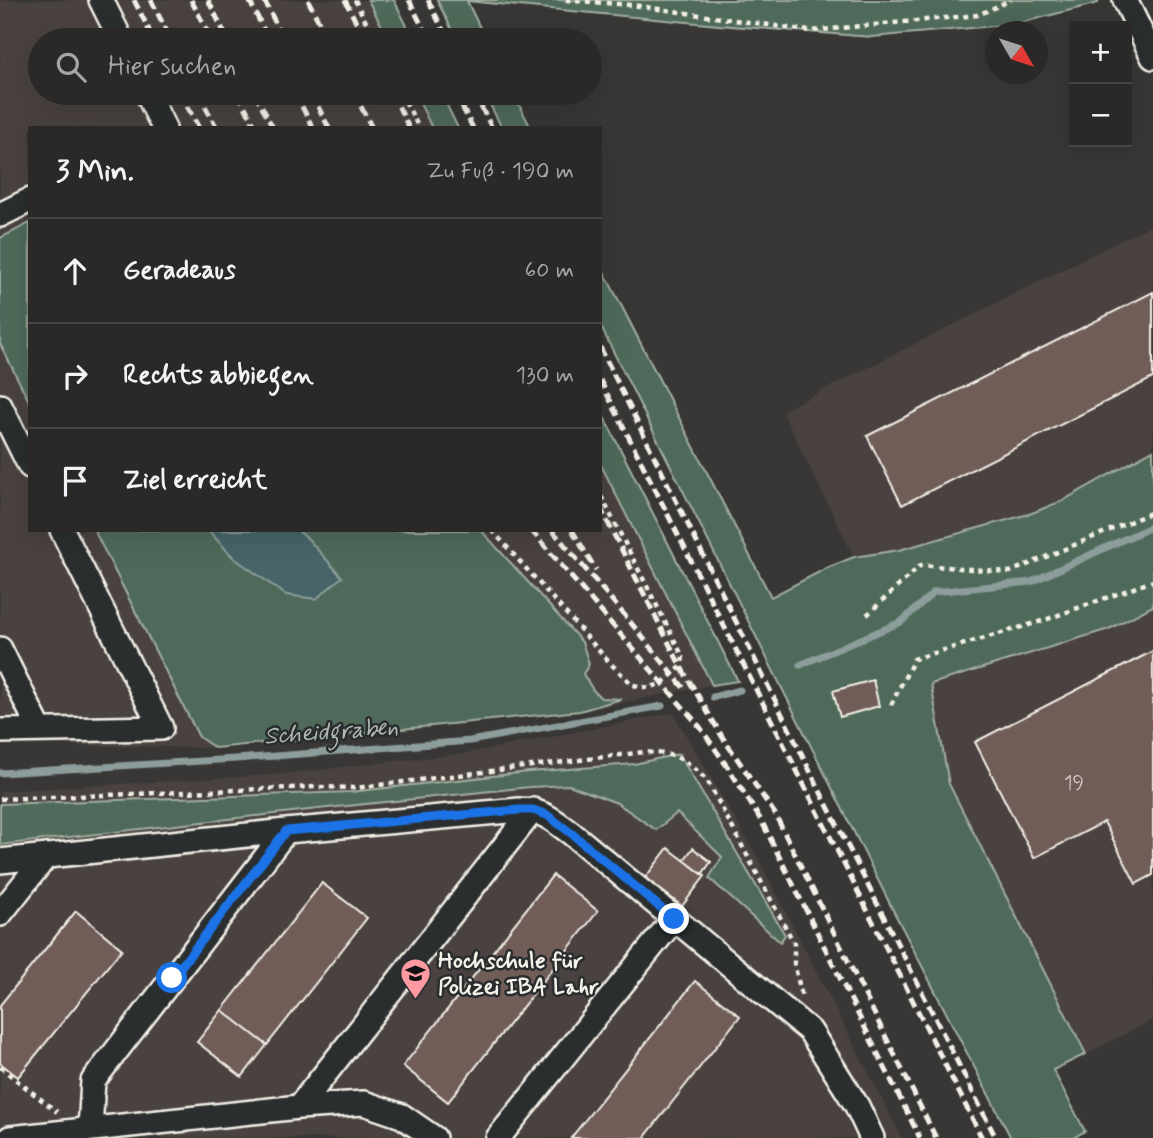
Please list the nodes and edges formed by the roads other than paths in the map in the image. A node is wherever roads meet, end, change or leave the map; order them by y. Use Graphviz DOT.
graph roads {
  1 [pos="101,0"];
  2 [pos="1125,0"];
  3 [pos="115,28"];
  4 [pos="1153,57"];
  5 [pos="153,105"];
  6 [pos="163,126"];
  7 [pos="28,201"];
  8 [pos="0,215"];
  9 [pos="0,407"];
  10 [pos="28,462"];
  11 [pos="63,532"];
  12 [pos="0,649"];
  13 [pos="40,730"];
  14 [pos="0,731"];
  15 [pos="533,810"];
  16 [pos="286,831"];
  17 [pos="46,856"];
  18 [pos="0,861"];
  19 [pos="0,914"];
  20 [pos="674,919"];
  21 [pos="299,1107"];
  22 [pos="90,1129"];
  23 [pos="10,1138"];
  24 [pos="434,1138"];
  25 [pos="498,1138"];
  26 [pos="872,1138"];
  1 -- 3 [label="street"];
  2 -- 4 [label="street"];
  5 -- 6 [label="street"];
  7 -- 8 [label="street"];
  9 -- 10 [label="street"];
  11 -- 13 [label="street"];
  12 -- 13 [label="street"];
  13 -- 14 [label="street"];
  15 -- 16 [label="street"];
  15 -- 20 [label="street"];
  15 -- 21 [label="street"];
  16 -- 17 [label="street"];
  16 -- 22 [label="street"];
  17 -- 18 [label="street"];
  17 -- 19 [label="street"];
  20 -- 25 [label="street"];
  20 -- 26 [label="street"];
  21 -- 22 [label="street"];
  21 -- 24 [label="street"];
  22 -- 23 [label="street"];
}
